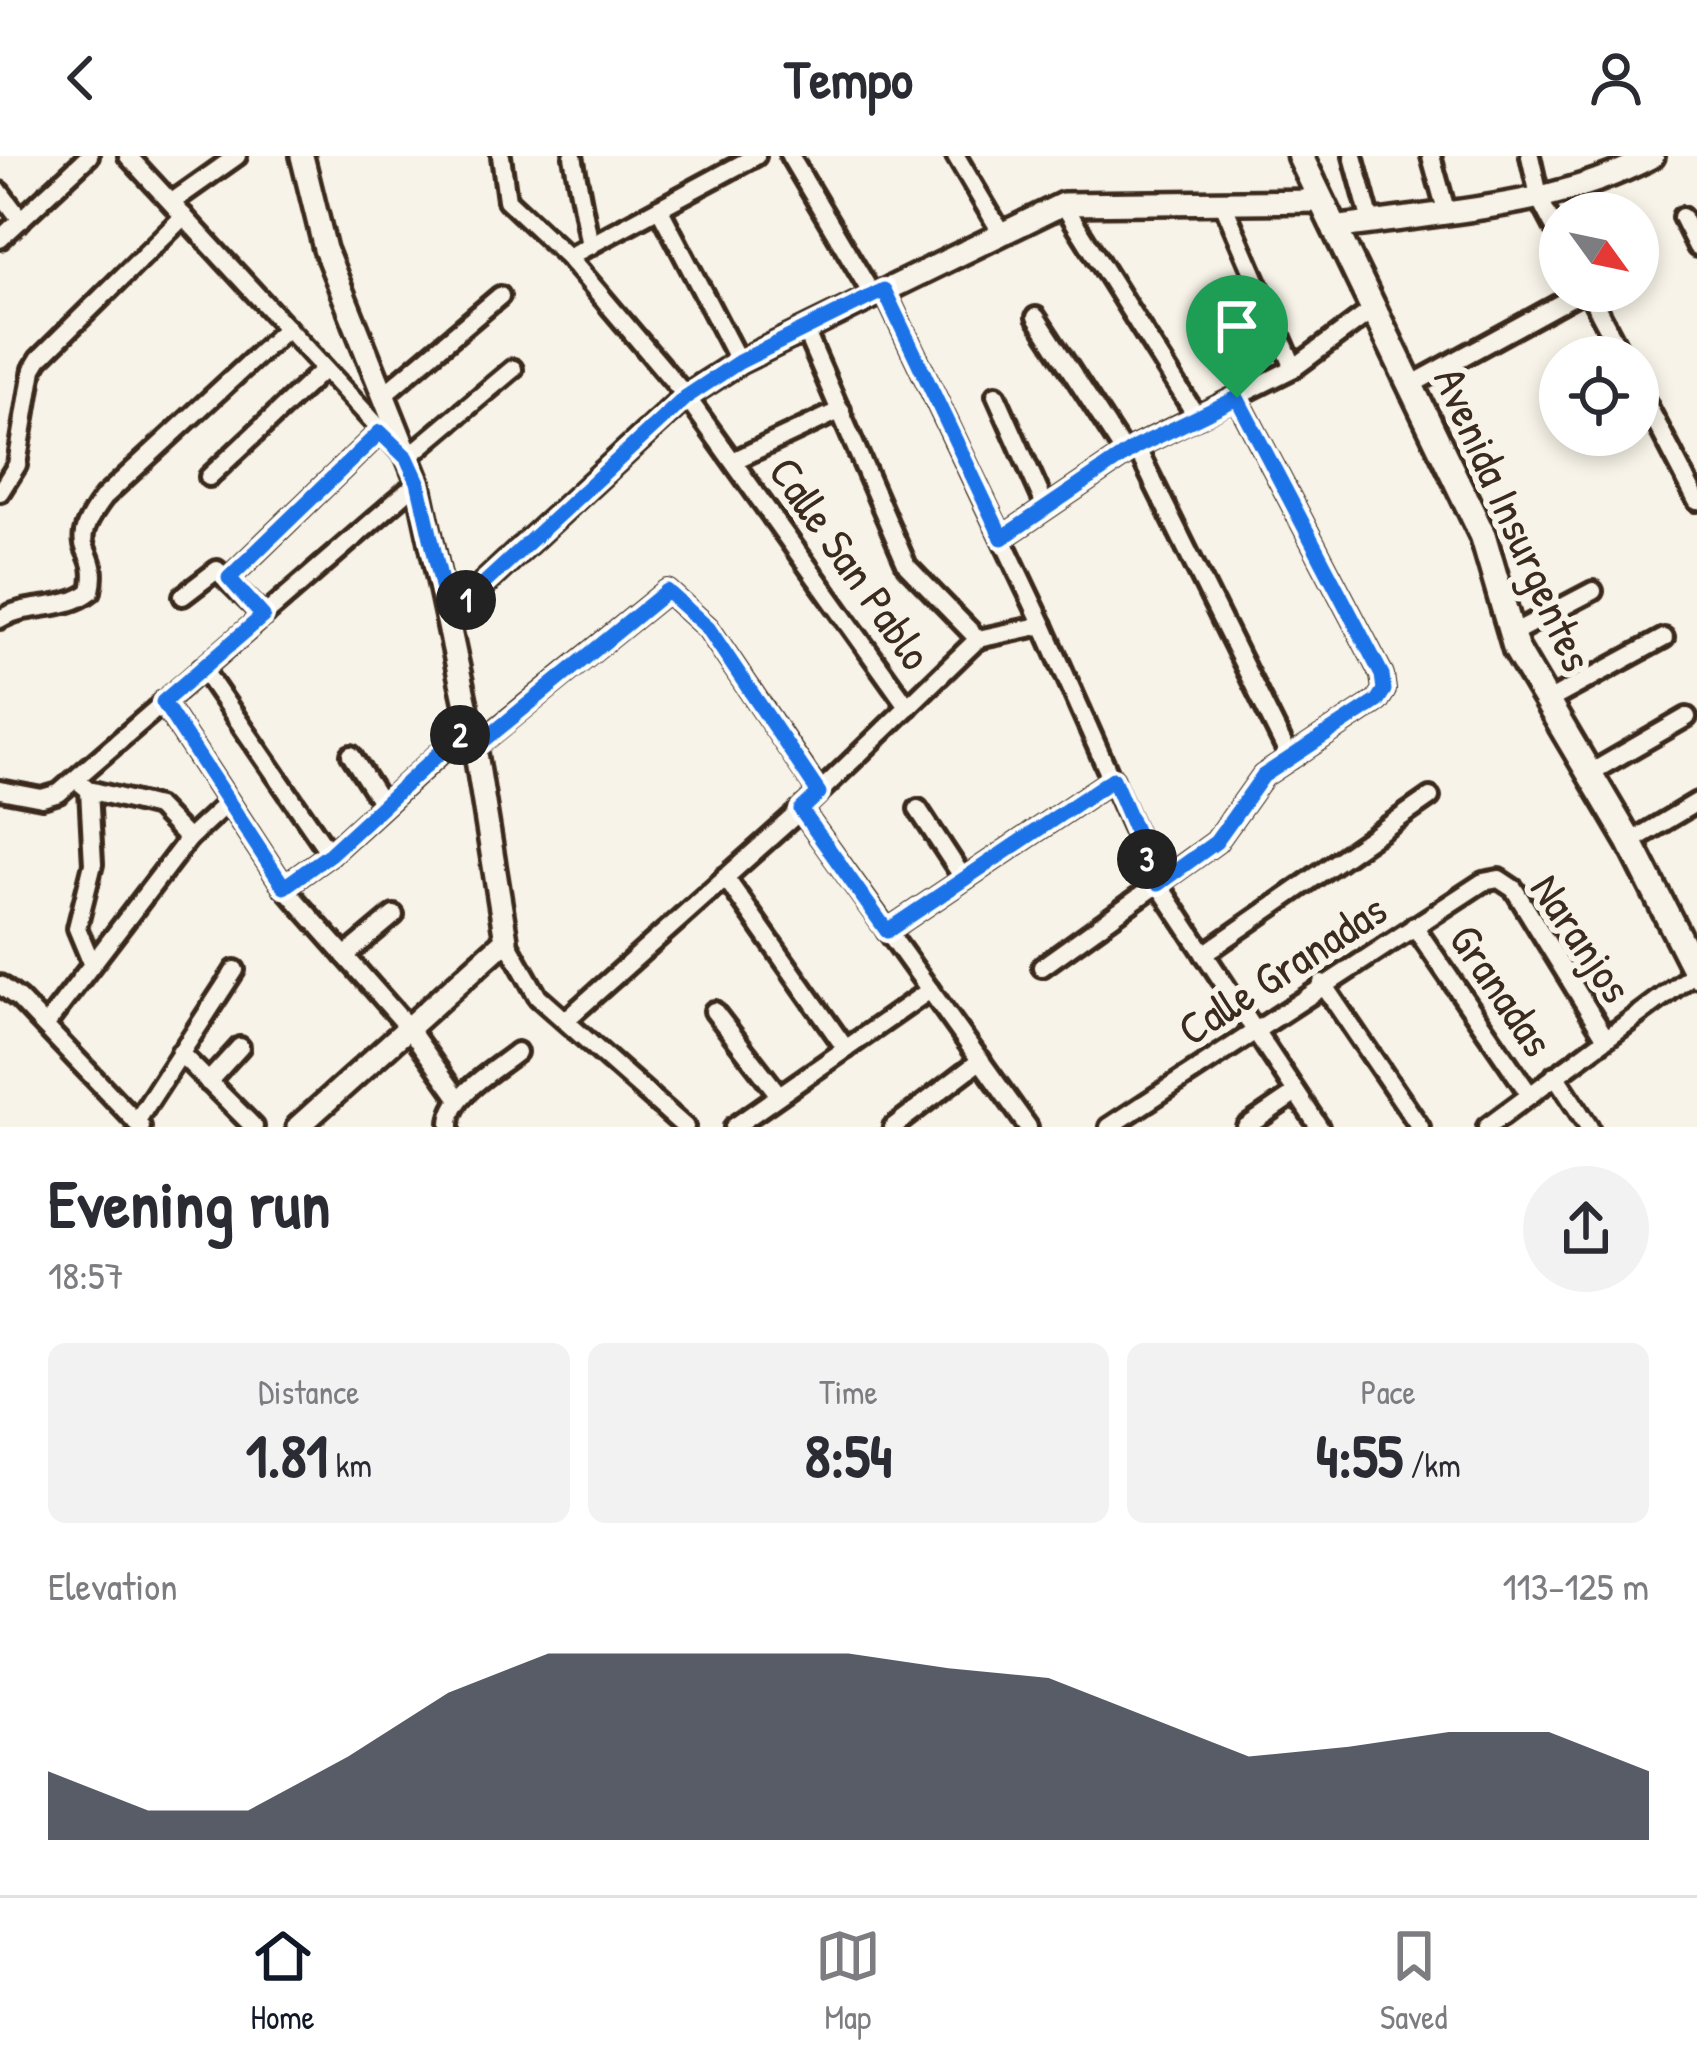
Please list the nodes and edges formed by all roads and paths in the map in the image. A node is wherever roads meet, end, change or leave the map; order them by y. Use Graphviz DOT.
graph roads {
  1 [pos="89,156"];
  2 [pos="237,156"];
  3 [pos="302,156"];
  4 [pos="501,156"];
  5 [pos="572,156"];
  6 [pos="756,156"];
  7 [pos="790,156"];
  8 [pos="956,156"];
  9 [pos="1300,156"];
  10 [pos="1353,156"];
  11 [pos="1431,156"];
  12 [pos="1530,156"];
  13 [pos="1653,156"];
  14 [pos="130,157"];
  15 [pos="0,191"];
  16 [pos="1568,192"];
  17 [pos="1539,196"];
  18 [pos="1539,200"];
  19 [pos="1222,201"];
  20 [pos="1322,201"];
  21 [pos="1064,204"];
  22 [pos="659,208"];
  23 [pos="178,209"];
  24 [pos="1447,214"];
  25 [pos="1682,217"];
  26 [pos="21,220"];
  27 [pos="1371,222"];
  28 [pos="1335,228"];
  29 [pos="1002,234"];
  30 [pos="0,239"];
  31 [pos="590,246"];
  32 [pos="1697,247"];
  33 [pos="568,256"];
  34 [pos="878,293"];
  35 [pos="500,296"];
  36 [pos="1372,310"];
  37 [pos="1547,312"];
  38 [pos="1036,316"];
  39 [pos="287,328"];
  40 [pos="805,330"];
  41 [pos="739,362"];
  42 [pos="1294,368"];
  43 [pos="324,369"];
  44 [pos="513,369"];
  45 [pos="1409,386"];
  46 [pos="996,395"];
  47 [pos="382,396"];
  48 [pos="686,397"];
  49 [pos="1237,398"];
  50 [pos="841,410"];
  51 [pos="1197,417"];
  52 [pos="1659,428"];
  53 [pos="380,432"];
  54 [pos="1131,450"];
  55 [pos="407,458"];
  56 [pos="735,460"];
  57 [pos="208,477"];
  58 [pos="418,482"];
  59 [pos="0,492"];
  60 [pos="1697,501"];
  61 [pos="1046,507"];
  62 [pos="1002,538"];
  63 [pos="229,578"];
  64 [pos="1594,591"];
  65 [pos="183,596"];
  66 [pos="263,616"];
  67 [pos="449,616"];
  68 [pos="0,619"];
  69 [pos="1043,625"];
  70 [pos="1511,634"];
  71 [pos="1664,638"];
  72 [pos="978,639"];
  73 [pos="202,668"];
  74 [pos="1548,701"];
  75 [pos="163,702"];
  76 [pos="908,707"];
  77 [pos="1687,717"];
  78 [pos="473,736"];
  79 [pos="350,755"];
  80 [pos="1290,758"];
  81 [pos="1590,773"];
  82 [pos="1113,779"];
  83 [pos="83,785"];
  84 [pos="0,790"];
  85 [pos="819,793"];
  86 [pos="1430,797"];
  87 [pos="228,802"];
  88 [pos="1697,802"];
  89 [pos="383,805"];
  90 [pos="918,809"];
  91 [pos="801,810"];
  92 [pos="188,839"];
  93 [pos="1630,842"];
  94 [pos="330,854"];
  95 [pos="725,877"];
  96 [pos="964,879"];
  97 [pos="1499,879"];
  98 [pos="1158,884"];
  99 [pos="284,887"];
  100 [pos="394,915"];
  101 [pos="1414,926"];
  102 [pos="887,931"];
  103 [pos="506,940"];
  104 [pos="1204,954"];
  105 [pos="345,956"];
  106 [pos="92,964"];
  107 [pos="1042,967"];
  108 [pos="235,970"];
  109 [pos="1696,973"];
  110 [pos="1322,983"];
  111 [pos="0,986"];
  112 [pos="930,990"];
  113 [pos="714,1011"];
  114 [pos="567,1019"];
  115 [pos="45,1026"];
  116 [pos="408,1028"];
  117 [pos="1254,1029"];
  118 [pos="1605,1037"];
  119 [pos="240,1047"];
  120 [pos="846,1049"];
  121 [pos="517,1052"];
  122 [pos="180,1054"];
  123 [pos="982,1060"];
  124 [pos="1555,1076"];
  125 [pos="208,1082"];
  126 [pos="1296,1093"];
  127 [pos="779,1095"];
  128 [pos="1530,1095"];
  129 [pos="459,1100"];
  130 [pos="138,1125"];
  131 [pos="254,1127"];
  132 [pos="298,1127"];
  133 [pos="450,1127"];
  134 [pos="685,1127"];
  135 [pos="734,1127"];
  136 [pos="893,1127"];
  137 [pos="1028,1127"];
  138 [pos="1108,1127"];
  139 [pos="1246,1127"];
  140 [pos="1318,1127"];
  141 [pos="1420,1127"];
  142 [pos="1487,1127"];
  143 [pos="1589,1127"];
  1 -- 26 [label="street"];
  2 -- 23 [label="street"];
  3 -- 47 [label="street"];
  4 -- 33 [label="street, Calle San Pablo"];
  5 -- 31 [label="street"];
  6 -- 22 [label="street"];
  7 -- 34 [label="street"];
  8 -- 29 [label="street"];
  9 -- 20 [label="main road, Avenida Insurgentes"];
  10 -- 27 [label="street"];
  11 -- 24 [label="street"];
  12 -- 17 [label="street"];
  13 -- 16 [label="street"];
  14 -- 23 [label="street"];
  15 -- 26 [label="street"];
  18 -- 24 [label="street"];
  19 -- 20 [label="street"];
  19 -- 21 [label="street"];
  19 -- 42 [label="street"];
  20 -- 28 [label="main road, Avenida Insurgentes"];
  21 -- 29 [label="street"];
  21 -- 51 [label="street"];
  22 -- 31 [label="street"];
  22 -- 41 [label="street"];
  23 -- 39 [label="street"];
  23 -- 59 [label="street"];
  24 -- 27 [label="street"];
  25 -- 32 [label="street"];
  26 -- 30 [label="street"];
  27 -- 28 [label="street"];
  28 -- 36 [label="main road, Avenida Insurgentes"];
  29 -- 34 [label="street"];
  31 -- 33 [label="street"];
  33 -- 48 [label="street, Calle San Pablo"];
  34 -- 40 [label="street"];
  34 -- 62 [label="street"];
  35 -- 47 [label="street"];
  36 -- 42 [label="street"];
  36 -- 45 [label="main road, Avenida Insurgentes"];
  37 -- 45 [label="street"];
  38 -- 54 [label="street"];
  39 -- 43 [label="street"];
  39 -- 68 [label="street"];
  40 -- 41 [label="street"];
  40 -- 50 [label="street, Calle San Pablo"];
  41 -- 48 [label="street"];
  42 -- 49 [label="street"];
  43 -- 53 [label="street"];
  43 -- 57 [label="street"];
  44 -- 55 [label="street"];
  45 -- 70 [label="main road, Avenida Insurgentes"];
  46 -- 61 [label="street"];
  47 -- 55 [label="street"];
  48 -- 56 [label="street, Calle San Pablo"];
  48 -- 67 [label="street"];
  49 -- 51 [label="street"];
  49 -- 80 [label="street"];
  50 -- 56 [label="street"];
  50 -- 72 [label="street, Calle San Pablo"];
  51 -- 54 [label="street"];
  52 -- 60 [label="street"];
  53 -- 55 [label="street"];
  53 -- 63 [label="street"];
  54 -- 61 [label="street"];
  54 -- 80 [label="street"];
  55 -- 58 [label="street"];
  56 -- 76 [label="street, Calle San Pablo"];
  58 -- 66 [label="street"];
  58 -- 67 [label="street"];
  61 -- 62 [label="street"];
  62 -- 69 [label="street"];
  63 -- 65 [label="street"];
  63 -- 66 [label="street"];
  64 -- 70 [label="street"];
  66 -- 73 [label="street"];
  67 -- 78 [label="street"];
  69 -- 72 [label="street"];
  69 -- 82 [label="street"];
  70 -- 74 [label="main road, Avenida Insurgentes"];
  71 -- 74 [label="street"];
  72 -- 76 [label="street"];
  73 -- 75 [label="street"];
  73 -- 94 [label="street"];
  74 -- 81 [label="main road, Avenida Insurgentes"];
  75 -- 83 [label="street"];
  75 -- 87 [label="street"];
  76 -- 85 [label="street"];
  77 -- 81 [label="street"];
  78 -- 85 [label="street"];
  78 -- 89 [label="street"];
  78 -- 103 [label="street"];
  79 -- 89 [label="street"];
  80 -- 98 [label="street"];
  81 -- 93 [label="main road, Avenida Insurgentes"];
  82 -- 96 [label="street"];
  82 -- 98 [label="street"];
  83 -- 84 [label="street"];
  83 -- 92 [label="street"];
  83 -- 106 [label="street"];
  85 -- 91 [label="street"];
  86 -- 104 [label="street"];
  87 -- 92 [label="street"];
  87 -- 99 [label="street"];
  88 -- 93 [label="street"];
  89 -- 94 [label="street"];
  90 -- 96 [label="street"];
  91 -- 95 [label="street"];
  91 -- 102 [label="street"];
  92 -- 106 [label="street"];
  93 -- 109 [label="main road, Avenida Insurgentes"];
  94 -- 99 [label="street"];
  95 -- 114 [label="street"];
  95 -- 120 [label="street"];
  96 -- 102 [label="street"];
  97 -- 101 [label="street, Calle Granadas"];
  97 -- 118 [label="street, Naranjos"];
  98 -- 104 [label="street"];
  98 -- 107 [label="street"];
  99 -- 105 [label="street"];
  100 -- 105 [label="street"];
  101 -- 110 [label="street, Calle Granadas"];
  101 -- 128 [label="street, Granadas"];
  102 -- 112 [label="street"];
  103 -- 114 [label="street"];
  103 -- 116 [label="street"];
  104 -- 117 [label="street"];
  105 -- 116 [label="street"];
  106 -- 115 [label="street"];
  108 -- 122 [label="street"];
  109 -- 118 [label="street"];
  110 -- 117 [label="street, Calle Granadas"];
  110 -- 141 [label="street"];
  111 -- 115 [label="street"];
  112 -- 120 [label="street"];
  112 -- 123 [label="street"];
  113 -- 127 [label="street"];
  114 -- 134 [label="street"];
  115 -- 130 [label="street"];
  116 -- 129 [label="street"];
  116 -- 132 [label="street"];
  117 -- 126 [label="street"];
  117 -- 138 [label="street, Calle Granadas"];
  118 -- 124 [label="street"];
  119 -- 125 [label="street"];
  120 -- 127 [label="street"];
  121 -- 129 [label="street"];
  122 -- 125 [label="street"];
  122 -- 130 [label="street"];
  123 -- 136 [label="street"];
  123 -- 137 [label="street"];
  124 -- 128 [label="street"];
  124 -- 143 [label="street"];
  125 -- 131 [label="street"];
  126 -- 139 [label="street"];
  126 -- 140 [label="street"];
  127 -- 135 [label="street"];
  128 -- 142 [label="street"];
  129 -- 133 [label="street"];
}
